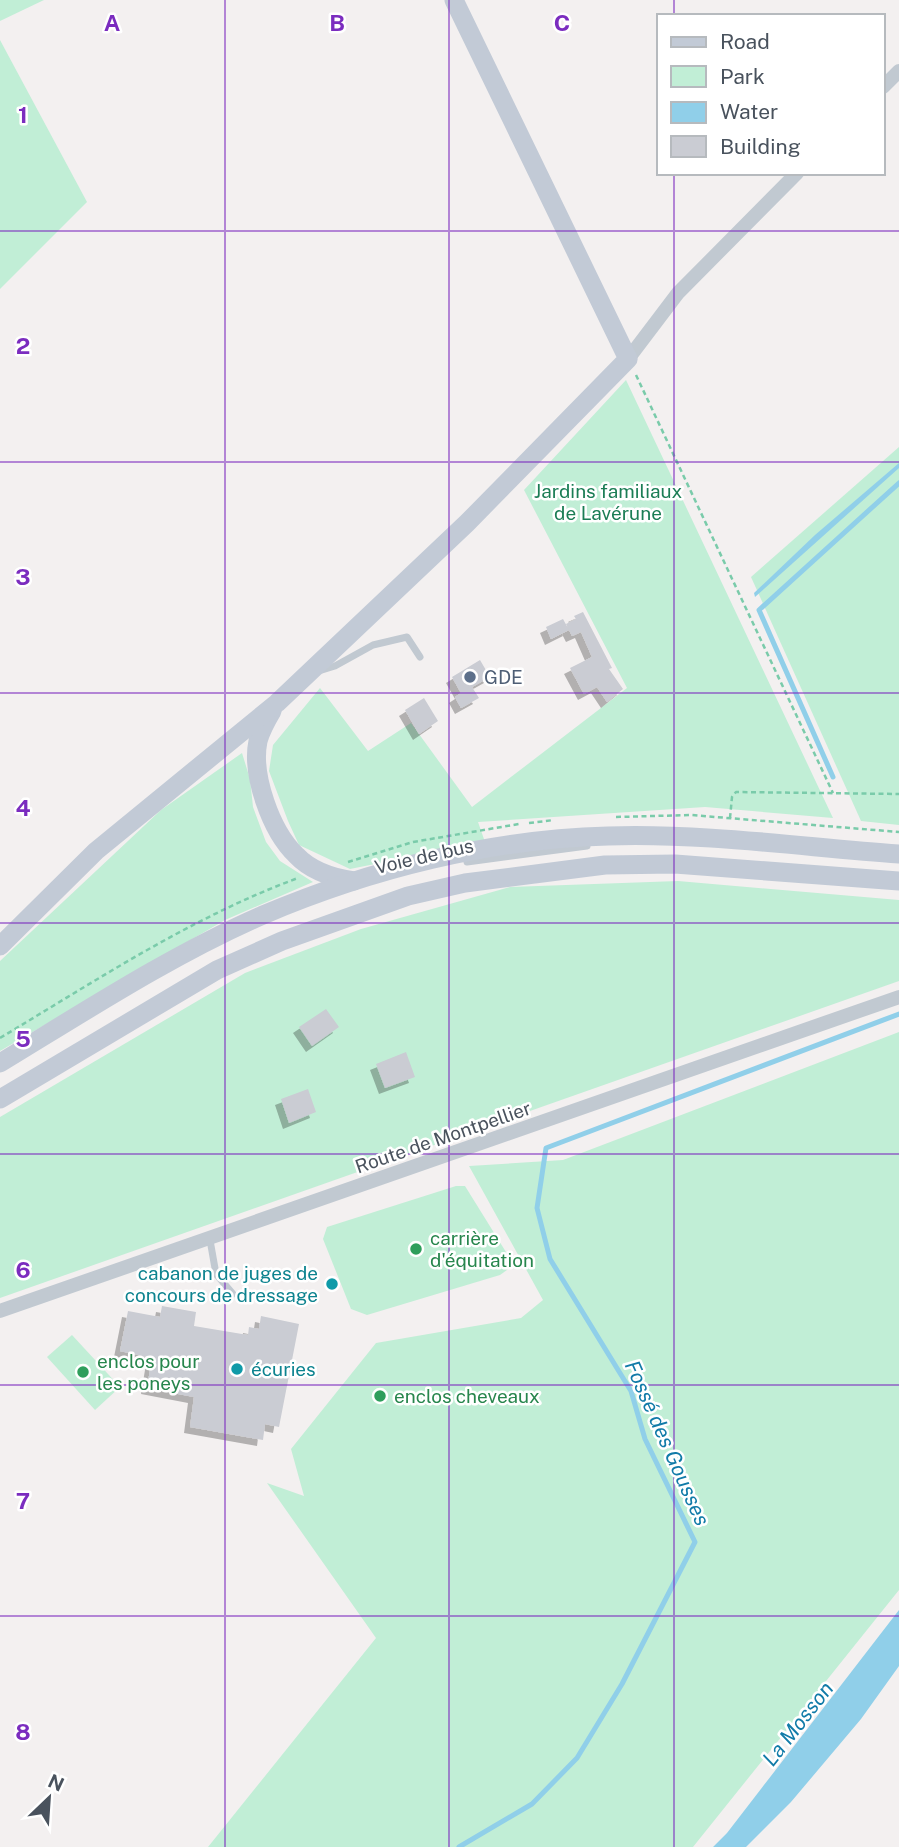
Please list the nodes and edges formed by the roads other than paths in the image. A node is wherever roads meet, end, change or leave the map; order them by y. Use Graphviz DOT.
graph roads {
  1 [pos="454,0"];
  2 [pos="899,71"];
  3 [pos="885,85"];
  4 [pos="795,175"];
  5 [pos="628,359"];
  6 [pos="420,657"];
  7 [pos="308,674"];
  8 [pos="277,703"];
  9 [pos="258,740"];
  10 [pos="228,743"];
  11 [pos="899,854"];
  12 [pos="899,860"];
  13 [pos="355,881"];
  14 [pos="899,881"];
  15 [pos="0,946"];
  16 [pos="899,997"];
  17 [pos="0,1063"];
  18 [pos="0,1071"];
  19 [pos="0,1099"];
  20 [pos="210,1240"];
  21 [pos="233,1294"];
  22 [pos="0,1311"];
  1 -- 5 [label="main road"];
  2 -- 3 [label="street"];
  4 -- 5 [label="street"];
  5 -- 7 [label="main road"];
  6 -- 7 [label="lane"];
  7 -- 8 [label="main road"];
  8 -- 9 [label="main road"];
  8 -- 10 [label="main road"];
  9 -- 10 [label="main road"];
  9 -- 13 [label="main road"];
  10 -- 15 [label="main road"];
  11 -- 13 [label="main road"];
  12 -- 18 [label="lane, Voie de bus"];
  13 -- 17 [label="main road"];
  14 -- 19 [label="main road"];
  16 -- 20 [label="street, Route de Montpellier"];
  20 -- 21 [label="lane"];
  20 -- 22 [label="street, Route de Montpellier"];
}
